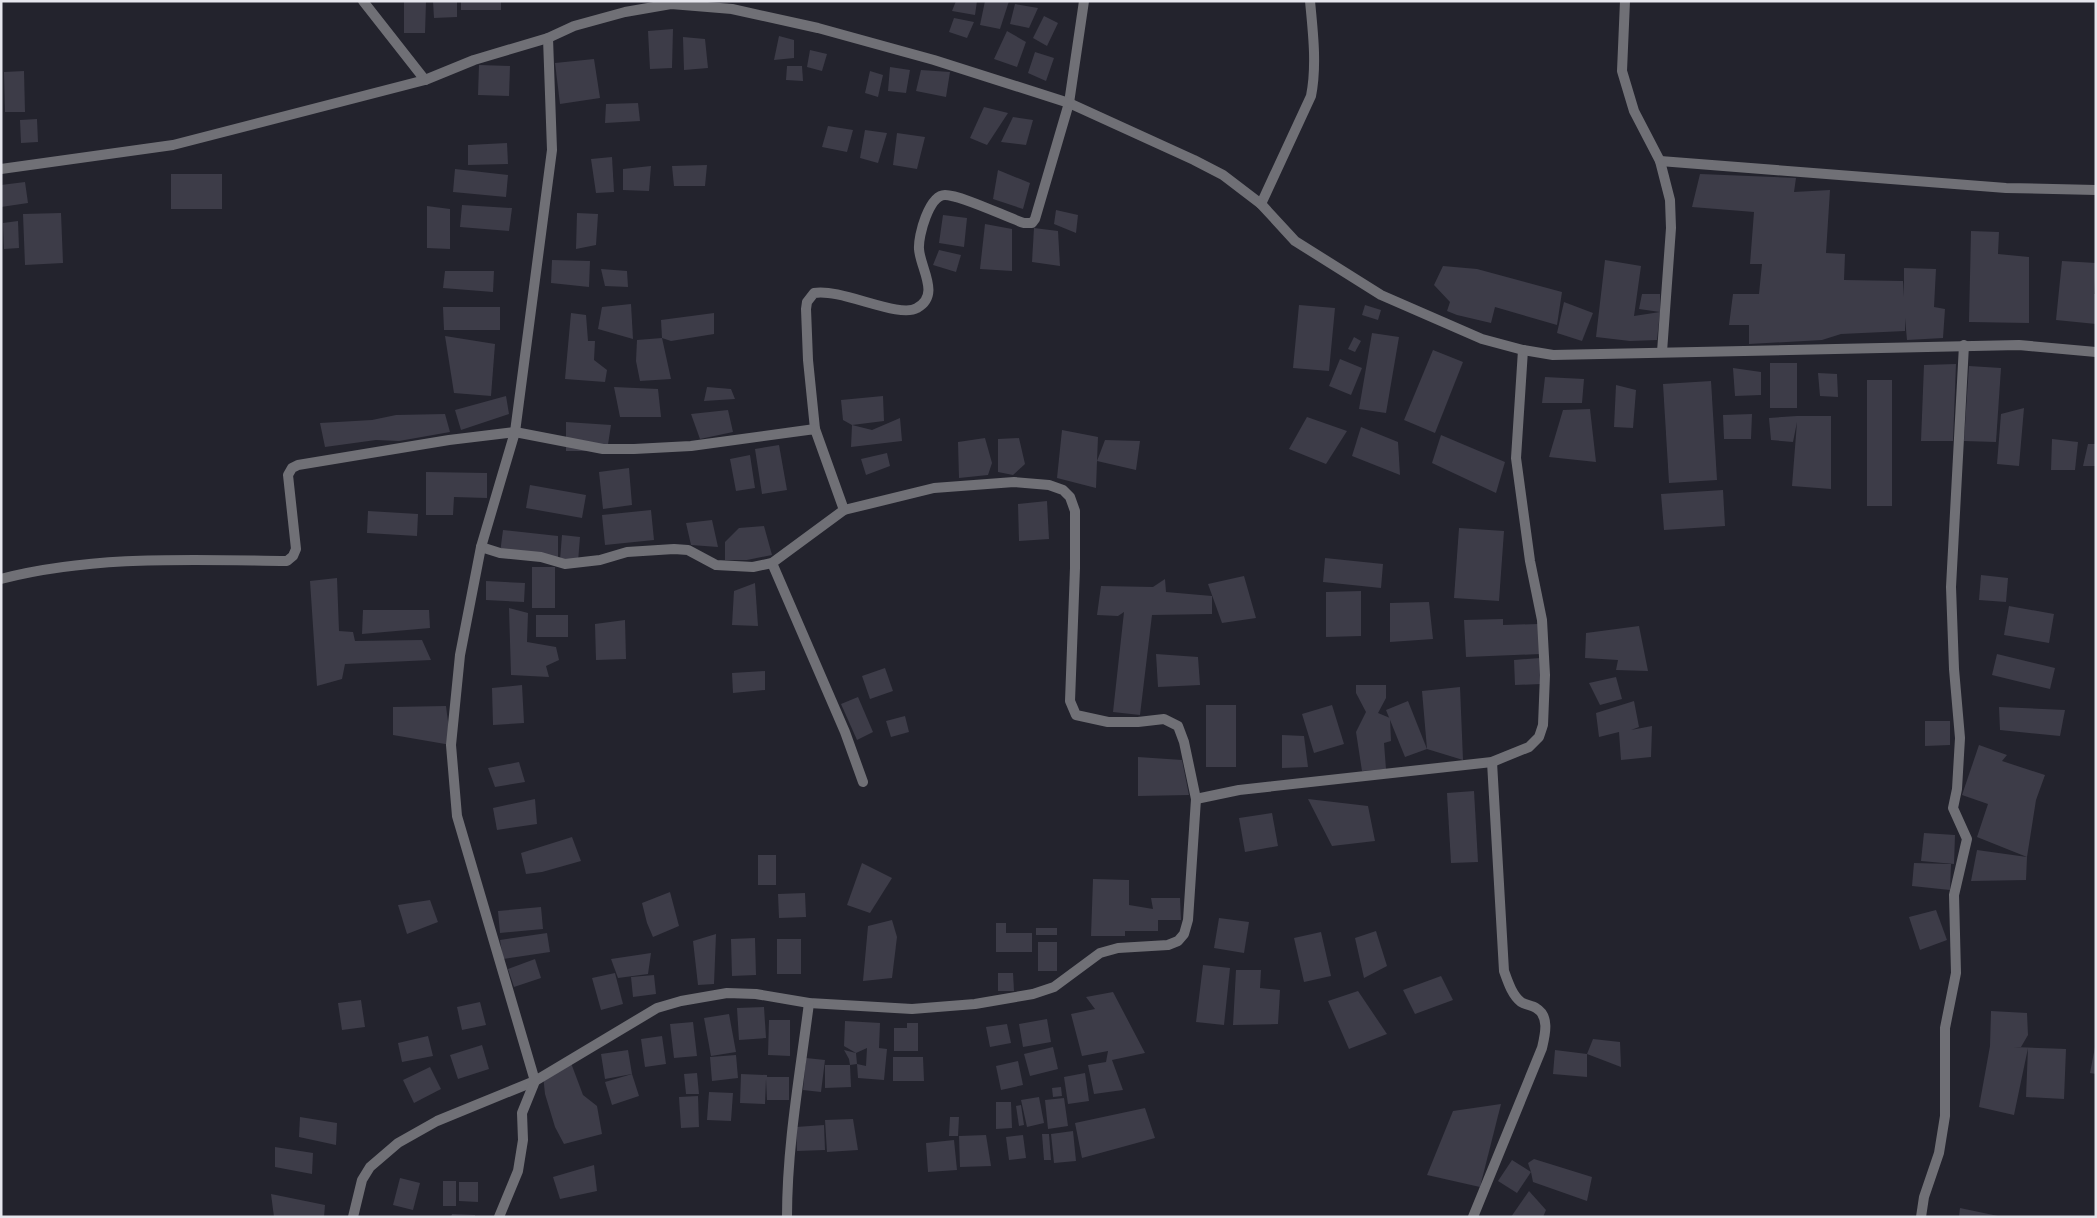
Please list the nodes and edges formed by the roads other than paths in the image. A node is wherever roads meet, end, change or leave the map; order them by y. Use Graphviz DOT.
graph roads {
  1 [pos="363,1"];
  2 [pos="1084,1"];
  3 [pos="1310,1"];
  4 [pos="1625,1"];
  5 [pos="734,5"];
  6 [pos="548,38"];
  7 [pos="425,80"];
  8 [pos="1069,103"];
  9 [pos="1660,161"];
  10 [pos="1,169"];
  11 [pos="2096,190"];
  12 [pos="1261,204"];
  13 [pos="1964,345"];
  14 [pos="1524,350"];
  15 [pos="1662,352"];
  16 [pos="2096,352"];
  17 [pos="815,429"];
  18 [pos="515,432"];
  19 [pos="844,510"];
  20 [pos="481,546"];
  21 [pos="772,563"];
  22 [pos="1,578"];
  23 [pos="1492,762"];
  24 [pos="863,782"];
  25 [pos="1196,799"];
  26 [pos="809,1003"];
  27 [pos="536,1080"];
  28 [pos="353,1217"];
  29 [pos="499,1217"];
  30 [pos="787,1217"];
  31 [pos="1473,1217"];
  32 [pos="1921,1217"];
  1 -- 7 [label="street"];
  2 -- 8 [label="street"];
  3 -- 12 [label="street"];
  4 -- 9 [label="street"];
  5 -- 6 [label="street"];
  5 -- 8 [label="street"];
  6 -- 7 [label="street"];
  6 -- 18 [label="street"];
  7 -- 10 [label="street"];
  8 -- 12 [label="street"];
  8 -- 17 [label="street"];
  9 -- 11 [label="street"];
  9 -- 15 [label="street"];
  12 -- 14 [label="street"];
  13 -- 15 [label="street"];
  13 -- 16 [label="street"];
  13 -- 32 [label="street"];
  14 -- 15 [label="street"];
  14 -- 23 [label="street"];
  17 -- 18 [label="street"];
  17 -- 19 [label="street"];
  18 -- 20 [label="street"];
  18 -- 22 [label="street"];
  19 -- 21 [label="street"];
  19 -- 25 [label="street"];
  20 -- 21 [label="street"];
  20 -- 27 [label="street"];
  21 -- 24 [label="street"];
  23 -- 25 [label="street"];
  23 -- 31 [label="street"];
  25 -- 26 [label="street"];
  26 -- 27 [label="street"];
  26 -- 30 [label="street"];
  27 -- 28 [label="street"];
  27 -- 29 [label="street"];
}
